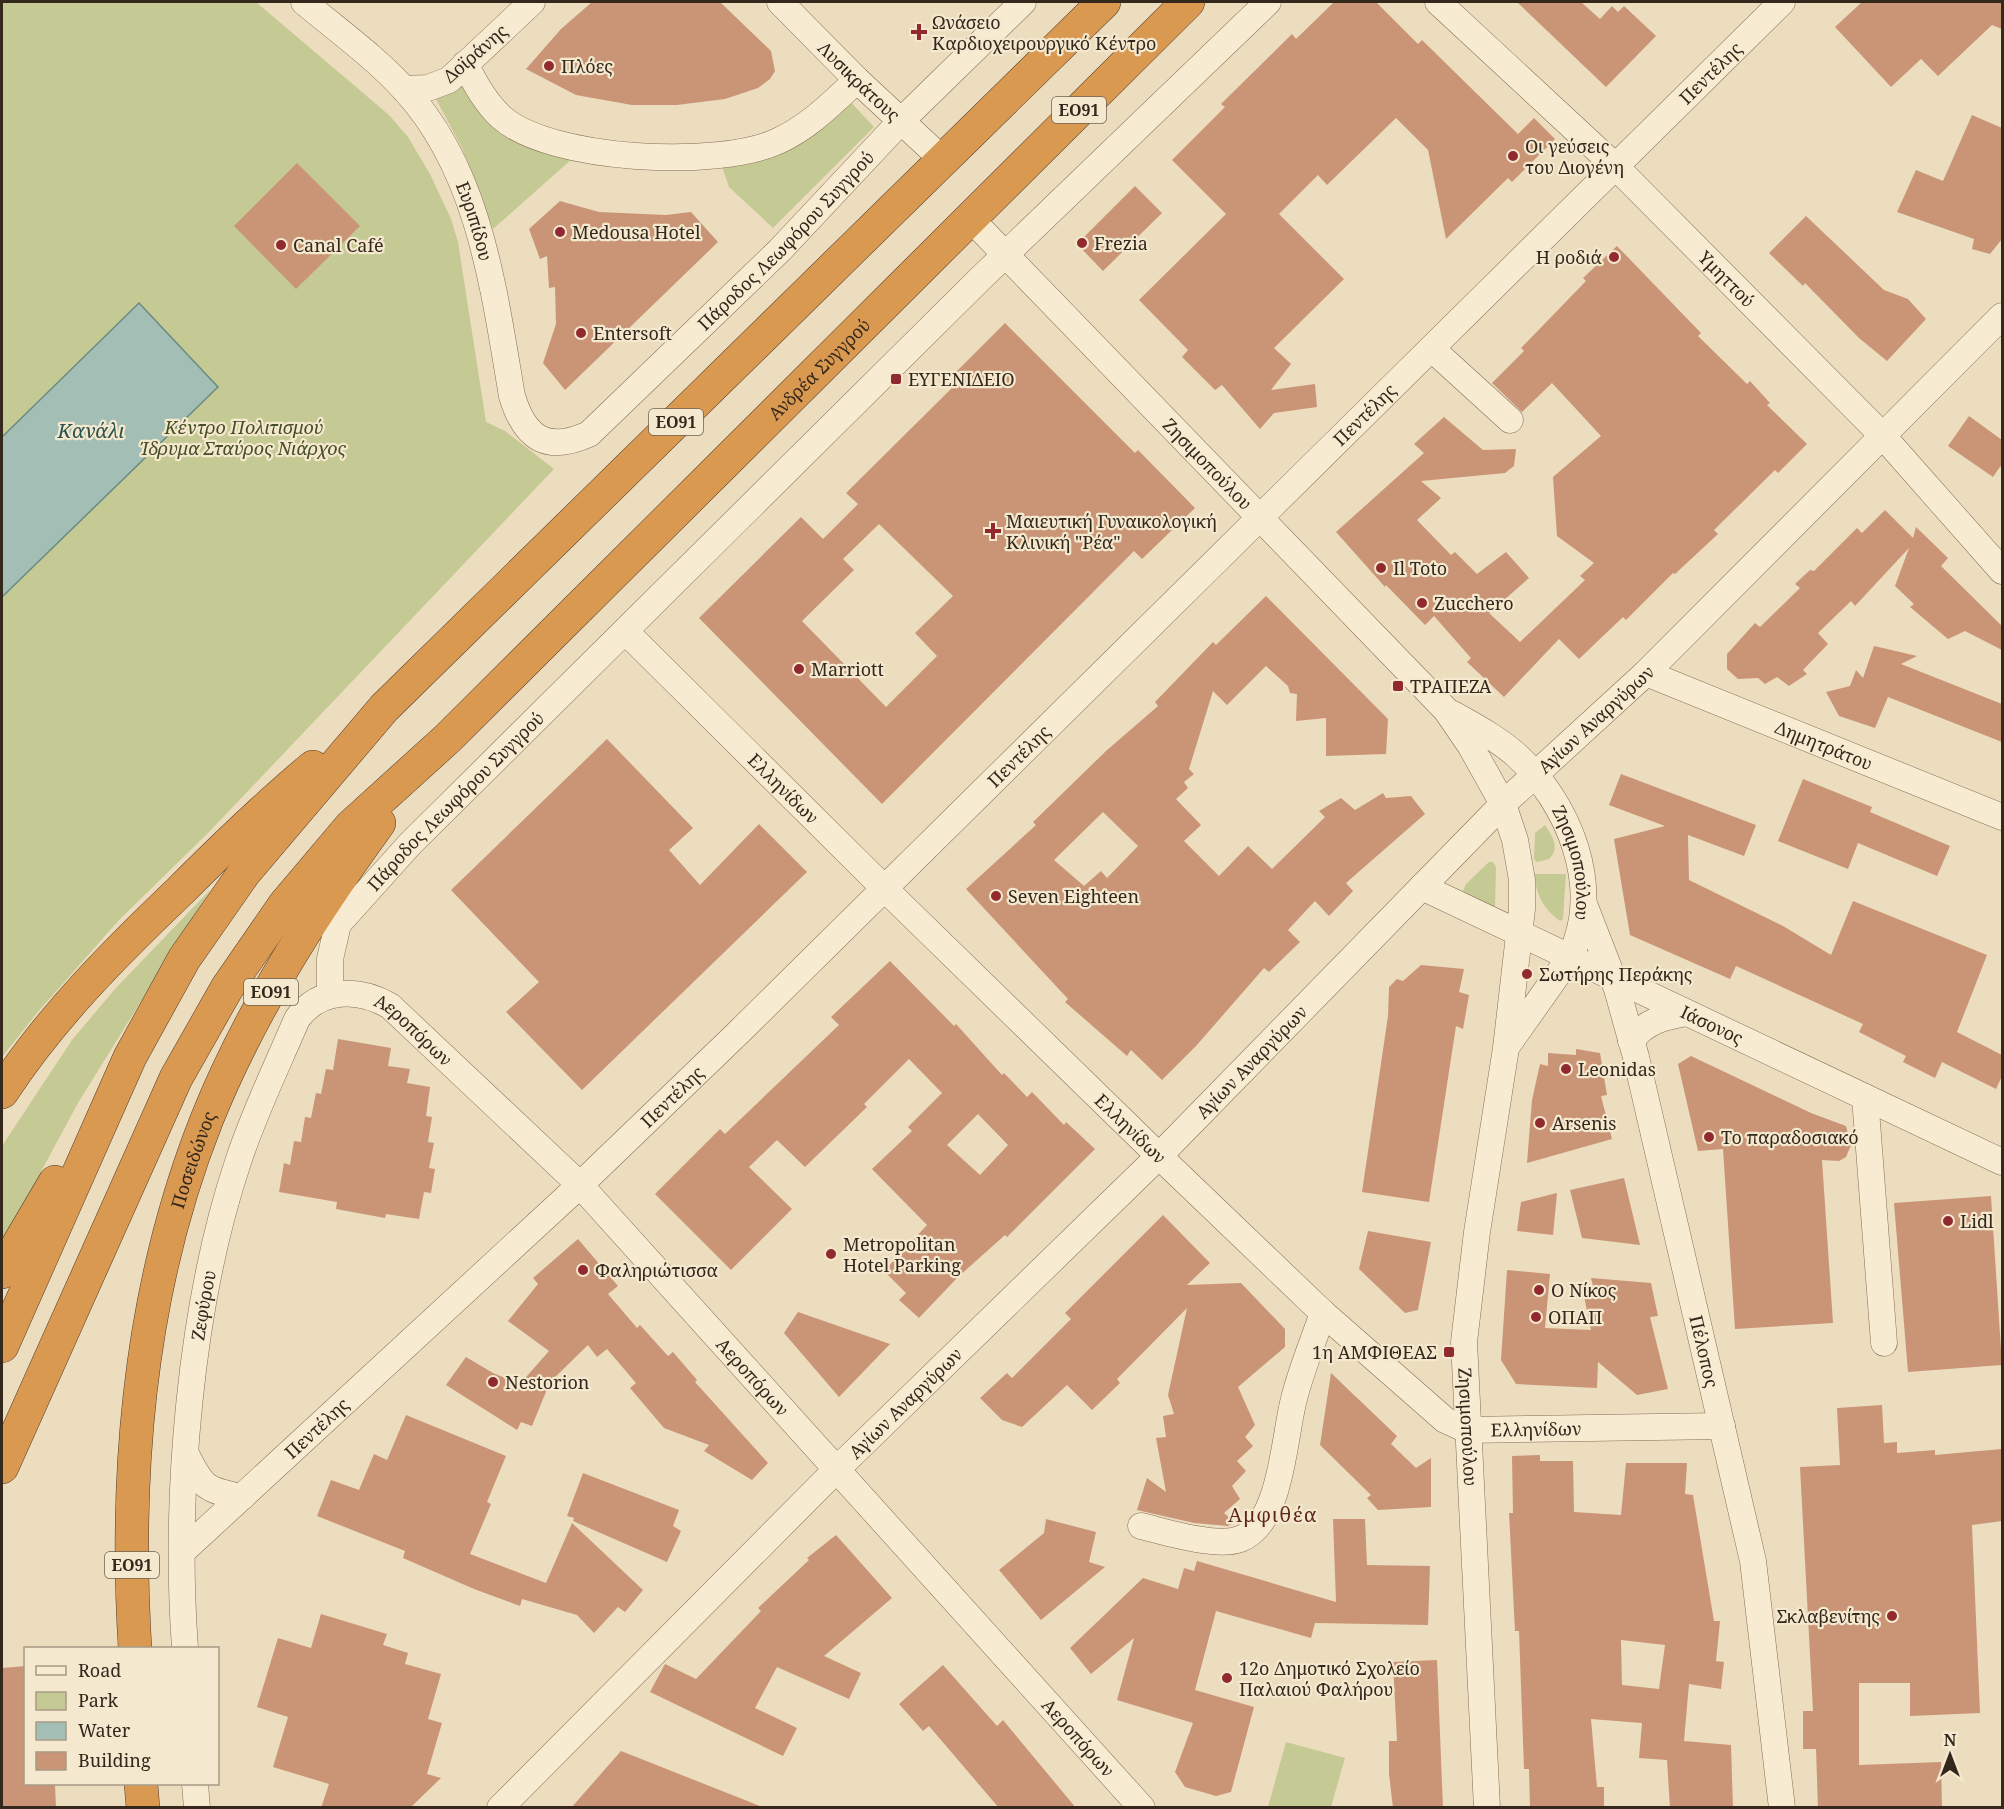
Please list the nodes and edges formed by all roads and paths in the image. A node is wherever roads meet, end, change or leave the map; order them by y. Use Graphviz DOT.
graph roads {
  1 [pos="304,2"];
  2 [pos="508,2"];
  3 [pos="532,2"];
  4 [pos="780,2"];
  5 [pos="1023,2"];
  6 [pos="1104,2"];
  7 [pos="1188,2"];
  8 [pos="1268,2"];
  9 [pos="1438,2"];
  10 [pos="1782,2"];
  11 [pos="465,64"];
  12 [pos="857,80"];
  13 [pos="404,89"];
  14 [pos="901,121"];
  15 [pos="943,160"];
  16 [pos="1616,167"];
  17 [pos="970,218"];
  18 [pos="1007,254"];
  19 [pos="2002,316"];
  20 [pos="1432,349"];
  21 [pos="1510,420"];
  22 [pos="589,434"];
  23 [pos="1882,435"];
  24 [pos="1261,518"];
  25 [pos="2002,571"];
  26 [pos="626,632"];
  27 [pos="1646,673"];
  28 [pos="384,708"];
  29 [pos="1446,710"];
  30 [pos="448,738"];
  31 [pos="1534,775"];
  32 [pos="1503,804"];
  33 [pos="2002,817"];
  34 [pos="1422,887"];
  35 [pos="885,889"];
  36 [pos="1584,904"];
  37 [pos="1519,933"];
  38 [pos="1570,957"];
  39 [pos="1612,977"];
  40 [pos="330,995"];
  41 [pos="1688,1013"];
  42 [pos="1631,1041"];
  43 [pos="1506,1048"];
  44 [pos="130,1057"];
  45 [pos="2,1092"];
  46 [pos="1865,1097"];
  47 [pos="1159,1156"];
  48 [pos="2002,1162"];
  49 [pos="580,1185"];
  50 [pos="2,1272"];
  51 [pos="1323,1313"];
  52 [pos="1884,1343"];
  53 [pos="2,1346"];
  54 [pos="1722,1426"];
  55 [pos="1467,1430"];
  56 [pos="187,1455"];
  57 [pos="2,1467"];
  58 [pos="836,1471"];
  59 [pos="242,1497"];
  60 [pos="1142,1526"];
  61 [pos="182,1552"];
  62 [pos="135,1647"];
  63 [pos="185,1647"];
  64 [pos="141,1785"];
  65 [pos="195,1785"];
  66 [pos="143,1808"];
  67 [pos="197,1808"];
  68 [pos="500,1808"];
  69 [pos="1142,1808"];
  70 [pos="1487,1808"];
  71 [pos="1782,1808"];
  1 -- 13 [label="street, Ευριπίδου"];
  2 -- 13 [label="street, Δοϊράνης"];
  3 -- 11 [label="street, Δοϊράνης"];
  4 -- 12 [label="street, Λυσικράτους"];
  5 -- 14 [label="street"];
  6 -- 15 [label="highway, ΕΟ91"];
  7 -- 17 [label="highway, Ανδρέα Συγγρού / ΕΟ91"];
  8 -- 18 [label="street"];
  9 -- 16 [label="street, Υμηττού"];
  10 -- 16 [label="street, Πεντέλης"];
  11 -- 12 [label="street"];
  11 -- 13 [label="street, Δοϊράνης"];
  12 -- 14 [label="street, Λυσικράτους"];
  13 -- 22 [label="street, Ευριπίδου"];
  14 -- 15 [label="street, Λυσικράτους"];
  14 -- 22 [label="street, Πάροδος Λεωφόρου Συγγρού"];
  15 -- 28 [label="highway, ΕΟ91"];
  16 -- 20 [label="street, Πεντέλης"];
  16 -- 23 [label="street, Υμηττού"];
  17 -- 18 [label="street, Ζησιμοπούλου"];
  17 -- 30 [label="highway, Ανδρέα Συγγρού / ΕΟ91"];
  18 -- 24 [label="street, Ζησιμοπούλου"];
  18 -- 26 [label="street"];
  19 -- 23 [label="street, Αγίων Αναργύρων"];
  20 -- 21 [label="street"];
  20 -- 24 [label="street, Πεντέλης"];
  23 -- 25 [label="street, Υμηττού"];
  23 -- 27 [label="street, Αγίων Αναργύρων"];
  24 -- 29 [label="street, Ζησιμοπούλου"];
  24 -- 35 [label="street, Πεντέλης"];
  26 -- 35 [label="street, Ελληνίδων"];
  26 -- 40 [label="street, Πάροδος Λεωφόρου Συγγρού"];
  27 -- 31 [label="street, Αγίων Αναργύρων"];
  27 -- 33 [label="street, Δημητράτου"];
  28 -- 44 [label="highway"];
  28 -- 45 [label="highway, ΕΟ91"];
  29 -- 31 [label="street, Ζησιμοπούλου"];
  29 -- 32 [label="street, Ζησιμοπούλου"];
  30 -- 57 [label="highway"];
  30 -- 62 [label="highway, Ποσειδώνος / ΕΟ91"];
  31 -- 32 [label="street, Αγίων Αναργύρων"];
  31 -- 36 [label="street, Ζησιμοπούλου"];
  32 -- 34 [label="street, Αγίων Αναργύρων"];
  32 -- 37 [label="street, Ζησιμοπούλου"];
  34 -- 37 [label="street, Ιάσονος"];
  34 -- 47 [label="street, Αγίων Αναργύρων"];
  35 -- 47 [label="street, Ελληνίδων"];
  35 -- 49 [label="street, Πεντέλης"];
  36 -- 38 [label="street, Ζησιμοπούλου"];
  36 -- 39 [label="street, Πέλοπος"];
  37 -- 38 [label="street, Ιάσονος"];
  37 -- 43 [label="street, Ζησιμοπούλου"];
  38 -- 39 [label="street, Ιάσονος"];
  38 -- 43 [label="street, Ζησιμοπούλου"];
  39 -- 41 [label="street, Ιάσονος"];
  39 -- 42 [label="street, Πέλοπος"];
  40 -- 49 [label="street, Αεροπόρων"];
  40 -- 56 [label="street, Ζεφύρου"];
  41 -- 42 [label="street"];
  41 -- 46 [label="street, Ιάσονος"];
  42 -- 54 [label="street, Πέλοπος"];
  43 -- 55 [label="street, Ζησιμοπούλου"];
  44 -- 50 [label="highway"];
  44 -- 53 [label="highway"];
  46 -- 48 [label="street, Ιάσονος"];
  46 -- 52 [label="street"];
  47 -- 51 [label="street, Ελληνίδων"];
  47 -- 58 [label="street, Αγίων Αναργύρων"];
  49 -- 58 [label="street, Αεροπόρων"];
  49 -- 59 [label="street, Πεντέλης"];
  51 -- 55 [label="street, Ελληνίδων"];
  51 -- 60 [label="street"];
  54 -- 55 [label="street, Ελληνίδων"];
  54 -- 71 [label="street, Πέλοπος"];
  55 -- 70 [label="street, Ζησιμοπούλου"];
  56 -- 59 [label="street"];
  56 -- 61 [label="street, Ζεφύρου"];
  58 -- 68 [label="street, Αγίων Αναργύρων"];
  58 -- 69 [label="street, Αεροπόρων"];
  59 -- 61 [label="street, Πεντέλης"];
  61 -- 63 [label="street, Ζεφύρου"];
  64 -- 66 [label="highway"];
  65 -- 67 [label="street"];
}
